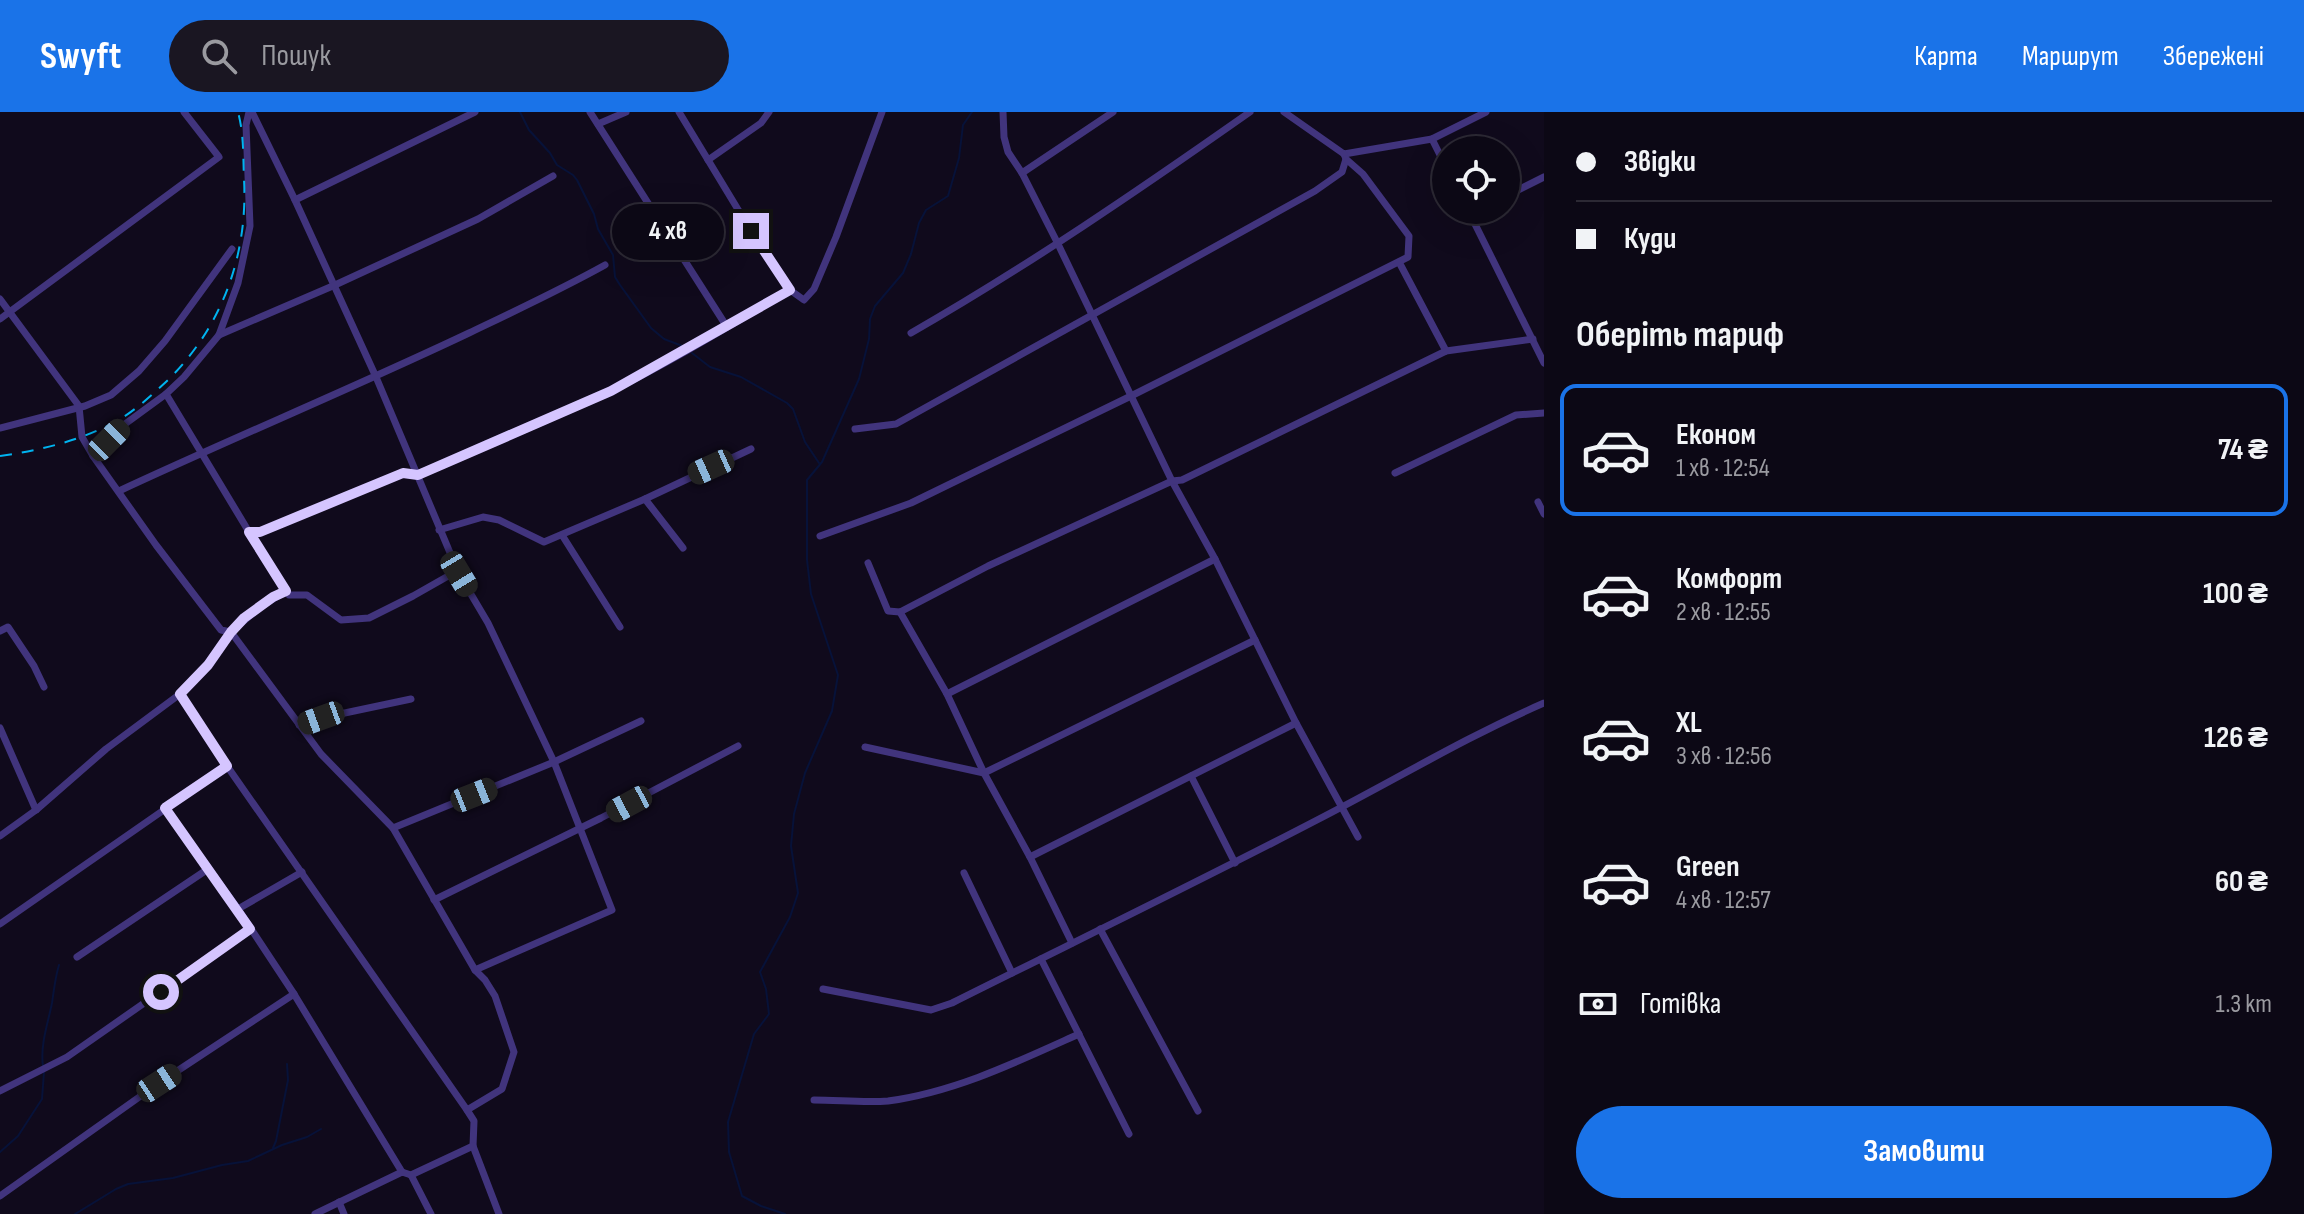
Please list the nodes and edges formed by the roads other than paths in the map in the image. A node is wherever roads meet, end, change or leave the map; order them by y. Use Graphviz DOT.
graph roads {
  1 [pos="184,112"];
  2 [pos="250,112"];
  3 [pos="475,112"];
  4 [pos="590,112"];
  5 [pos="626,112"];
  6 [pos="679,112"];
  7 [pos="769,112"];
  8 [pos="882,112"];
  9 [pos="1003,112"];
  10 [pos="1113,112"];
  11 [pos="1250,112"];
  12 [pos="1284,112"];
  13 [pos="1486,112"];
  14 [pos="598,124"];
  15 [pos="1438,136"];
  16 [pos="1432,139"];
  17 [pos="1345,156"];
  18 [pos="708,160"];
  19 [pos="1022,173"];
  20 [pos="553,176"];
  21 [pos="1544,177"];
  22 [pos="1520,189"];
  23 [pos="295,200"];
  24 [pos="1476,224"];
  25 [pos="1058,244"];
  26 [pos="232,249"];
  27 [pos="1399,262"];
  28 [pos="605,265"];
  29 [pos="335,285"];
  30 [pos="790,290"];
  31 [pos="0,299"];
  32 [pos="10,312"];
  33 [pos="1093,314"];
  34 [pos="0,319"];
  35 [pos="727,327"];
  36 [pos="911,333"];
  37 [pos="219,335"];
  38 [pos="1533,339"];
  39 [pos="1446,351"];
  40 [pos="1544,363"];
  41 [pos="376,377"];
  42 [pos="166,394"];
  43 [pos="1131,396"];
  44 [pos="79,406"];
  45 [pos="1544,413"];
  46 [pos="0,428"];
  47 [pos="855,429"];
  48 [pos="751,449"];
  49 [pos="202,453"];
  50 [pos="93,456"];
  51 [pos="1395,473"];
  52 [pos="418,475"];
  53 [pos="1172,481"];
  54 [pos="119,491"];
  55 [pos="645,499"];
  56 [pos="1538,502"];
  57 [pos="1544,514"];
  58 [pos="439,530"];
  59 [pos="249,532"];
  60 [pos="562,535"];
  61 [pos="820,536"];
  62 [pos="683,548"];
  63 [pos="1215,559"];
  64 [pos="868,563"];
  65 [pos="457,571"];
  66 [pos="286,591"];
  67 [pos="900,612"];
  68 [pos="620,627"];
  69 [pos="0,631"];
  70 [pos="231,632"];
  71 [pos="1255,640"];
  72 [pos="44,687"];
  73 [pos="180,694"];
  74 [pos="947,694"];
  75 [pos="411,699"];
  76 [pos="1544,703"];
  77 [pos="641,721"];
  78 [pos="1296,723"];
  79 [pos="299,725"];
  80 [pos="0,728"];
  81 [pos="738,746"];
  82 [pos="865,747"];
  83 [pos="554,762"];
  84 [pos="227,766"];
  85 [pos="984,773"];
  86 [pos="1191,776"];
  87 [pos="165,808"];
  88 [pos="1342,808"];
  89 [pos="36,810"];
  90 [pos="393,828"];
  91 [pos="579,829"];
  92 [pos="0,836"];
  93 [pos="1358,837"];
  94 [pos="1030,857"];
  95 [pos="1235,863"];
  96 [pos="208,869"];
  97 [pos="302,872"];
  98 [pos="964,873"];
  99 [pos="434,900"];
  100 [pos="238,909"];
  101 [pos="0,924"];
  102 [pos="250,929"];
  103 [pos="1100,929"];
  104 [pos="1072,943"];
  105 [pos="77,957"];
  106 [pos="1041,959"];
  107 [pos="475,970"];
  108 [pos="1012,973"];
  109 [pos="823,989"];
  110 [pos="294,994"];
  111 [pos="1079,1034"];
  112 [pos="0,1091"];
  113 [pos="814,1100"];
  114 [pos="467,1110"];
  115 [pos="1198,1111"];
  116 [pos="1129,1134"];
  117 [pos="473,1146"];
  118 [pos="407,1173"];
  119 [pos="0,1196"];
  120 [pos="339,1202"];
  121 [pos="315,1214"];
  122 [pos="344,1214"];
  123 [pos="431,1214"];
  124 [pos="499,1214"];
  1 -- 32 [label="street"];
  2 -- 23 [label="street"];
  2 -- 37 [label="street"];
  3 -- 23 [label="street"];
  4 -- 14 [label="street"];
  5 -- 14 [label="street"];
  6 -- 18 [label="street"];
  7 -- 18 [label="street"];
  8 -- 30 [label="street"];
  9 -- 19 [label="street"];
  10 -- 19 [label="street"];
  11 -- 25 [label="street"];
  12 -- 17 [label="street"];
  13 -- 15 [label="street"];
  14 -- 35 [label="street"];
  16 -- 17 [label="street"];
  17 -- 27 [label="street"];
  17 -- 33 [label="street"];
  18 -- 30 [label="street"];
  19 -- 25 [label="street"];
  20 -- 29 [label="street"];
  21 -- 22 [label="street"];
  23 -- 29 [label="street"];
  24 -- 38 [label="street"];
  25 -- 33 [label="street"];
  25 -- 36 [label="street"];
  26 -- 44 [label="street"];
  27 -- 39 [label="street"];
  27 -- 43 [label="street"];
  28 -- 41 [label="street"];
  29 -- 37 [label="street"];
  29 -- 41 [label="street"];
  30 -- 35 [label="street"];
  31 -- 32 [label="street"];
  32 -- 34 [label="street"];
  32 -- 44 [label="street"];
  33 -- 43 [label="street"];
  33 -- 47 [label="street"];
  35 -- 52 [label="street"];
  37 -- 42 [label="street"];
  38 -- 39 [label="street"];
  38 -- 40 [label="street"];
  39 -- 53 [label="street"];
  41 -- 49 [label="street"];
  41 -- 52 [label="street"];
  42 -- 49 [label="street"];
  42 -- 50 [label="street"];
  43 -- 53 [label="street"];
  43 -- 61 [label="street"];
  44 -- 46 [label="street"];
  44 -- 50 [label="street"];
  45 -- 51 [label="street"];
  48 -- 55 [label="street"];
  49 -- 54 [label="street"];
  49 -- 59 [label="street"];
  50 -- 54 [label="street"];
  52 -- 58 [label="street"];
  52 -- 59 [label="street"];
  53 -- 63 [label="street"];
  53 -- 67 [label="street"];
  54 -- 70 [label="street"];
  55 -- 60 [label="street"];
  55 -- 62 [label="street"];
  56 -- 57 [label="street"];
  58 -- 60 [label="street"];
  58 -- 65 [label="street"];
  59 -- 66 [label="street"];
  60 -- 68 [label="street"];
  63 -- 71 [label="street"];
  63 -- 74 [label="street"];
  64 -- 67 [label="street"];
  65 -- 66 [label="street"];
  65 -- 83 [label="street"];
  66 -- 70 [label="street"];
  67 -- 74 [label="street"];
  69 -- 72 [label="street"];
  70 -- 73 [label="street"];
  70 -- 79 [label="street"];
  71 -- 78 [label="street"];
  71 -- 85 [label="street"];
  73 -- 84 [label="street"];
  73 -- 89 [label="street"];
  74 -- 85 [label="street"];
  75 -- 79 [label="street"];
  76 -- 88 [label="street"];
  77 -- 83 [label="street"];
  78 -- 86 [label="street"];
  78 -- 88 [label="street"];
  79 -- 90 [label="street"];
  80 -- 89 [label="street"];
  81 -- 91 [label="street"];
  82 -- 85 [label="street"];
  83 -- 90 [label="street"];
  83 -- 91 [label="street"];
  84 -- 87 [label="street"];
  84 -- 97 [label="street"];
  85 -- 94 [label="street"];
  86 -- 94 [label="street"];
  86 -- 95 [label="street"];
  87 -- 96 [label="street"];
  87 -- 101 [label="street"];
  88 -- 93 [label="street"];
  88 -- 95 [label="street"];
  89 -- 92 [label="street"];
  90 -- 99 [label="street"];
  91 -- 99 [label="street"];
  91 -- 107 [label="street"];
  94 -- 104 [label="street"];
  95 -- 103 [label="street"];
  96 -- 100 [label="street"];
  96 -- 105 [label="street"];
  97 -- 100 [label="street"];
  97 -- 114 [label="street"];
  98 -- 108 [label="street"];
  99 -- 107 [label="street"];
  100 -- 102 [label="street"];
  102 -- 110 [label="street"];
  102 -- 112 [label="street"];
  103 -- 104 [label="street"];
  103 -- 115 [label="street"];
  104 -- 106 [label="street"];
  106 -- 108 [label="street"];
  106 -- 111 [label="street"];
  107 -- 114 [label="street"];
  108 -- 109 [label="street"];
  110 -- 118 [label="street"];
  110 -- 119 [label="street"];
  111 -- 113 [label="street"];
  111 -- 116 [label="street"];
  114 -- 117 [label="street"];
  117 -- 118 [label="street"];
  117 -- 124 [label="street"];
  118 -- 120 [label="street"];
  118 -- 123 [label="street"];
  120 -- 121 [label="street"];
  120 -- 122 [label="street"];
}
